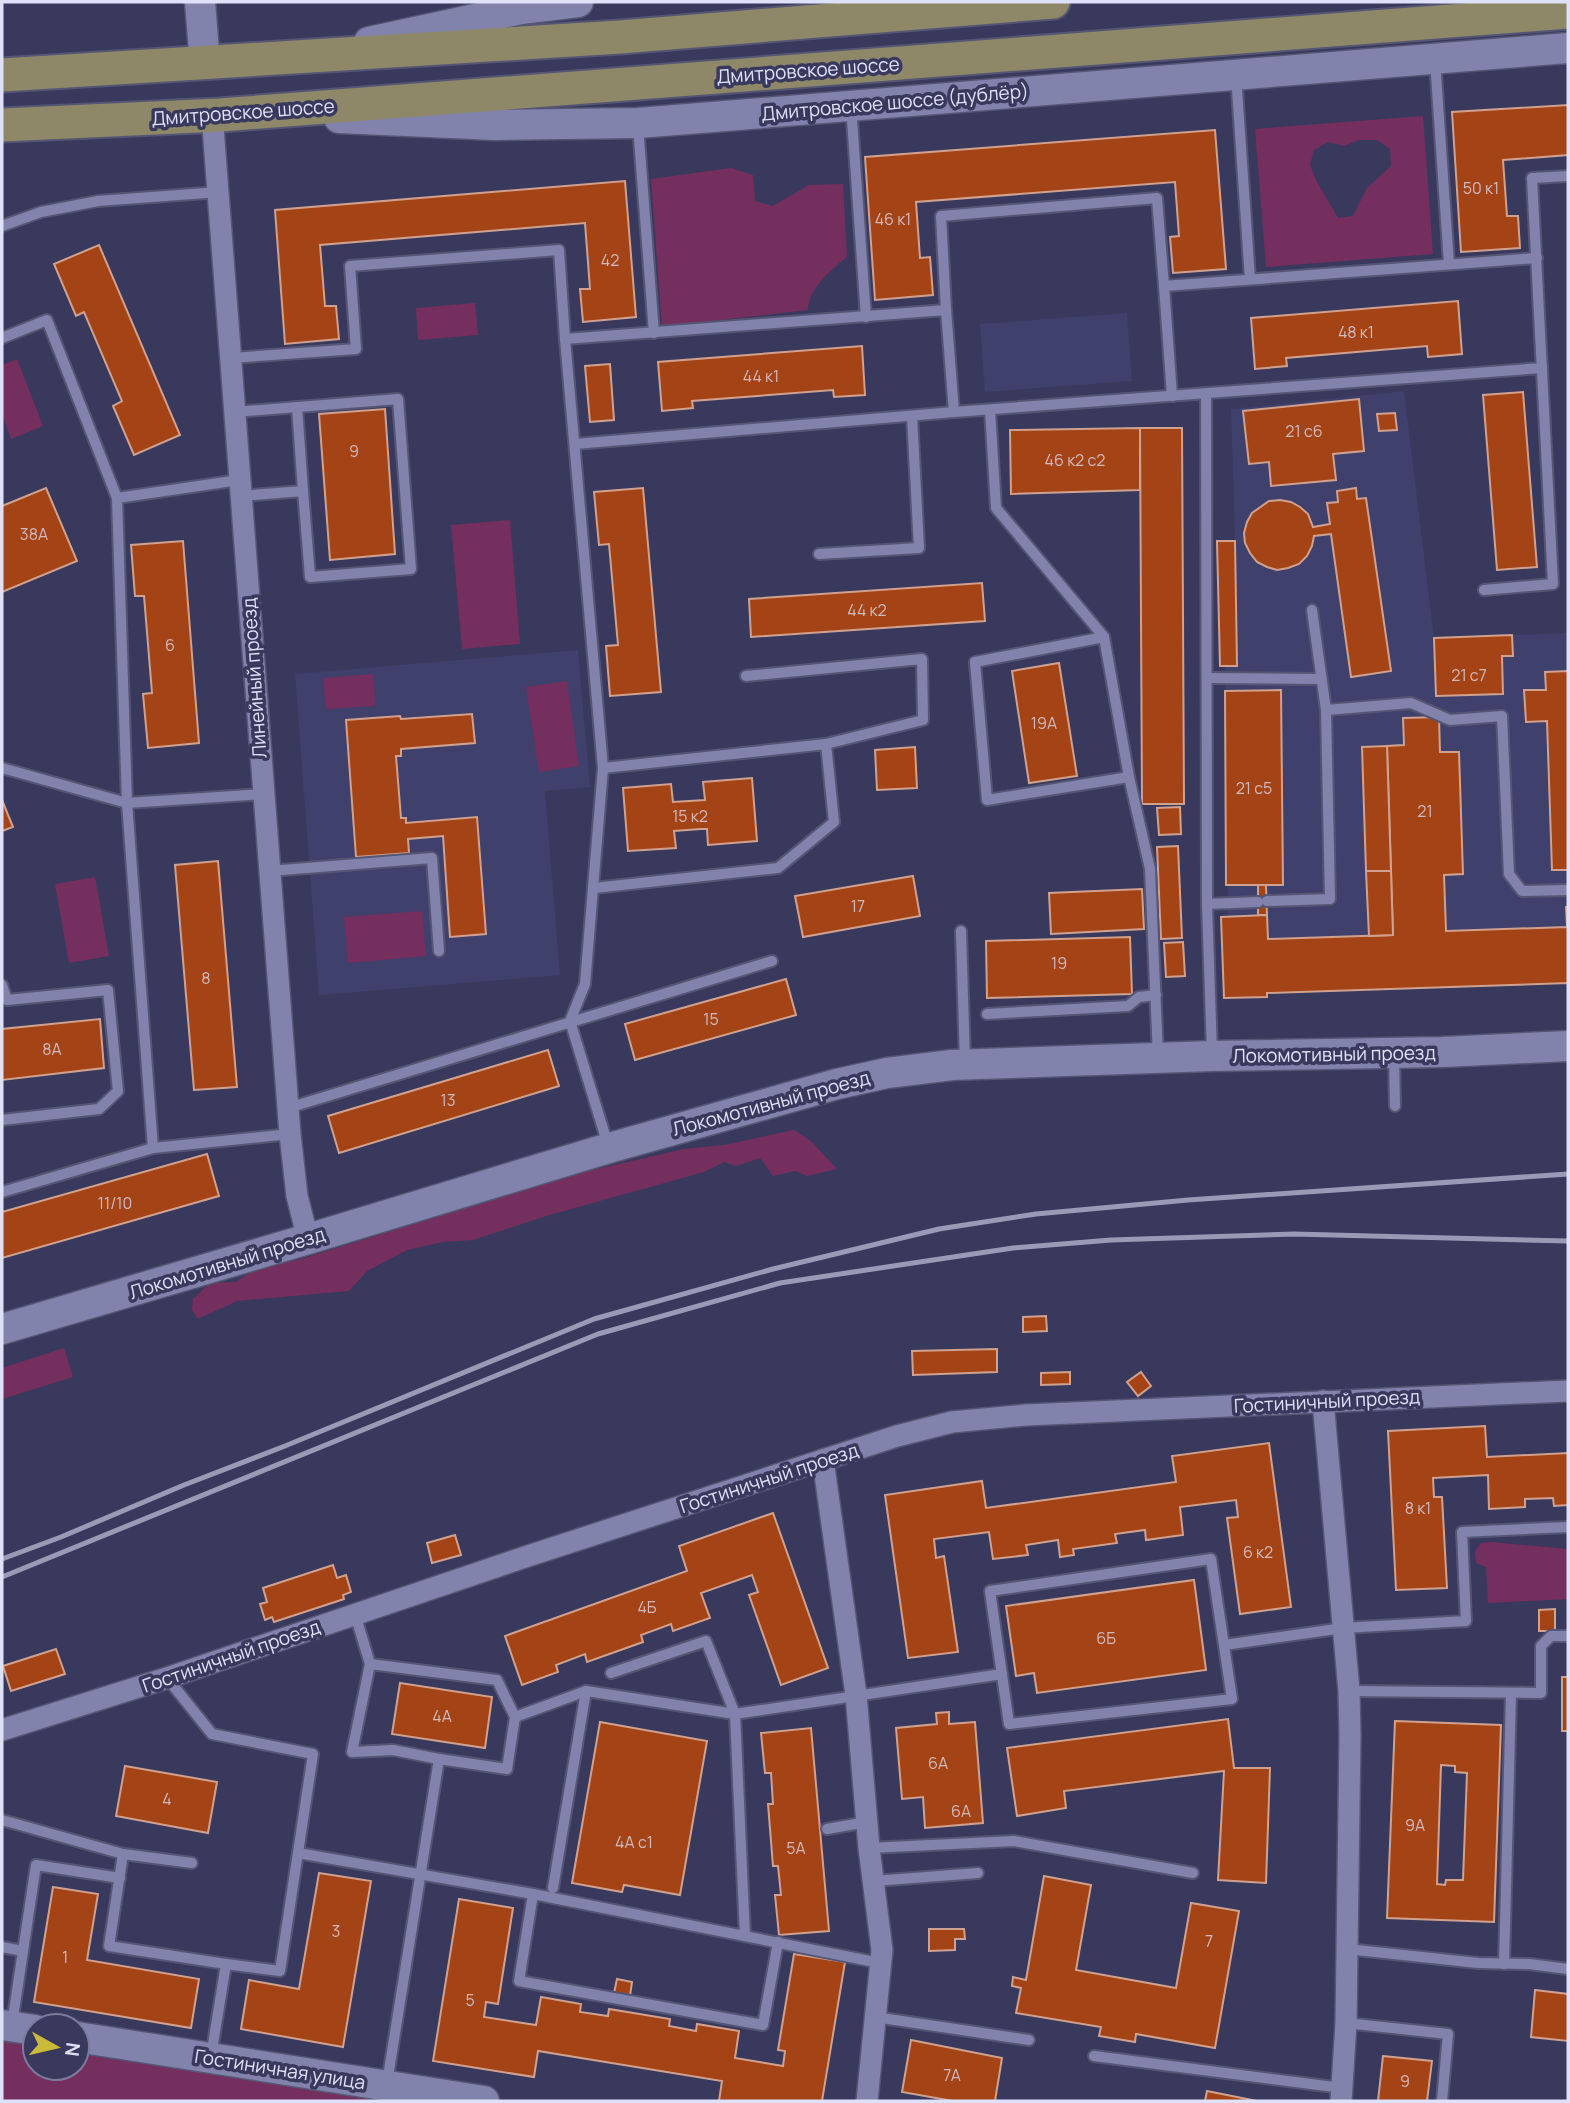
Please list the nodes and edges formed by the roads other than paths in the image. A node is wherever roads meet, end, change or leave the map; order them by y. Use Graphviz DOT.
graph roads {
  1 [pos="200,2"];
  2 [pos="578,2"];
  3 [pos="1053,2"];
  4 [pos="1568,12"];
  5 [pos="1568,48"];
  6 [pos="306,55"];
  7 [pos="1435,58"];
  8 [pos="205,64"];
  9 [pos="2,75"];
  10 [pos="1236,75"];
  11 [pos="850,106"];
  12 [pos="216,115"];
  13 [pos="638,122"];
  14 [pos="48,123"];
  15 [pos="2,125"];
  16 [pos="2,133"];
  17 [pos="1568,176"];
  18 [pos="219,192"];
  19 [pos="2,226"];
  20 [pos="1537,258"];
  21 [pos="1449,264"];
  22 [pos="1250,279"];
  23 [pos="1164,286"];
  24 [pos="946,310"];
  25 [pos="866,317"];
  26 [pos="654,332"];
  27 [pos="2,338"];
  28 [pos="565,340"];
  29 [pos="231,358"];
  30 [pos="1542,368"];
  31 [pos="1206,394"];
  32 [pos="1172,396"];
  33 [pos="297,407"];
  34 [pos="990,410"];
  35 [pos="234,412"];
  36 [pos="954,412"];
  37 [pos="912,416"];
  38 [pos="575,444"];
  39 [pos="240,488"];
  40 [pos="303,491"];
  41 [pos="117,498"];
  42 [pos="819,554"];
  43 [pos="1484,590"];
  44 [pos="1312,610"];
  45 [pos="1104,637"];
  46 [pos="746,676"];
  47 [pos="1208,678"];
  48 [pos="1321,679"];
  49 [pos="1326,710"];
  50 [pos="826,744"];
  51 [pos="2,768"];
  52 [pos="603,768"];
  53 [pos="1129,777"];
  54 [pos="263,794"];
  55 [pos="127,803"];
  56 [pos="269,871"];
  57 [pos="594,888"];
  58 [pos="1568,890"];
  59 [pos="1208,904"];
  60 [pos="961,931"];
  61 [pos="439,951"];
  62 [pos="772,961"];
  63 [pos="2,985"];
  64 [pos="1156,995"];
  65 [pos="987,1014"];
  66 [pos="570,1021"];
  67 [pos="1568,1046"];
  68 [pos="1394,1052"];
  69 [pos="1212,1056"];
  70 [pos="1158,1058"];
  71 [pos="965,1065"];
  72 [pos="1395,1106"];
  73 [pos="288,1108"];
  74 [pos="2,1120"];
  75 [pos="290,1134"];
  76 [pos="153,1148"];
  77 [pos="608,1148"];
  78 [pos="2,1192"];
  79 [pos="308,1239"];
  80 [pos="2,1329"];
  81 [pos="1568,1391"];
  82 [pos="1323,1401"];
  83 [pos="823,1461"];
  84 [pos="1568,1527"];
  85 [pos="355,1614"];
  86 [pos="1343,1628"];
  87 [pos="1568,1636"];
  88 [pos="1224,1645"];
  89 [pos="370,1664"];
  90 [pos="611,1673"];
  91 [pos="1002,1674"];
  92 [pos="167,1678"];
  93 [pos="586,1691"];
  94 [pos="1349,1691"];
  95 [pos="1511,1693"];
  96 [pos="856,1695"];
  97 [pos="735,1714"];
  98 [pos="515,1717"];
  99 [pos="2,1730"];
  100 [pos="439,1759"];
  101 [pos="2,1820"];
  102 [pos="867,1822"];
  103 [pos="827,1829"];
  104 [pos="869,1848"];
  105 [pos="298,1853"];
  106 [pos="123,1854"];
  107 [pos="192,1863"];
  108 [pos="978,1873"];
  109 [pos="1193,1873"];
  110 [pos="420,1874"];
  111 [pos="120,1878"];
  112 [pos="874,1881"];
  113 [pos="553,1888"];
  114 [pos="533,1894"];
  115 [pos="745,1936"];
  116 [pos="778,1942"];
  117 [pos="2,1947"];
  118 [pos="1347,1949"];
  119 [pos="23,1951"];
  120 [pos="880,1963"];
  121 [pos="226,1964"];
  122 [pos="1504,1964"];
  123 [pos="1568,1969"];
  124 [pos="875,2017"];
  125 [pos="1346,2023"];
  126 [pos="16,2027"];
  127 [pos="91,2039"];
  128 [pos="1029,2040"];
  129 [pos="1094,2056"];
  130 [pos="211,2059"];
  131 [pos="386,2086"];
  132 [pos="1342,2095"];
  133 [pos="484,2101"];
  134 [pos="867,2101"];
  135 [pos="1441,2101"];
  1 -- 8 [label="street"];
  2 -- 6 [label="street"];
  3 -- 6 [label="main road"];
  4 -- 12 [label="main road, Дмитровское шоссе"];
  5 -- 7 [label="street, Дмитровское шоссе (дублёр)"];
  6 -- 8 [label="main road"];
  7 -- 10 [label="street, Дмитровское шоссе (дублёр)"];
  7 -- 21 [label="lane"];
  8 -- 9 [label="main road"];
  10 -- 11 [label="street, Дмитровское шоссе (дублёр)"];
  10 -- 22 [label="lane"];
  11 -- 13 [label="street, Дмитровское шоссе (дублёр)"];
  11 -- 25 [label="lane"];
  12 -- 13 [label="street, Дмитровское шоссе (дублёр)"];
  12 -- 14 [label="main road, Дмитровское шоссе"];
  12 -- 18 [label="street, Линейный проезд"];
  13 -- 26 [label="lane"];
  14 -- 15 [label="main road, Дмитровское шоссе"];
  14 -- 16 [label="street"];
  17 -- 20 [label="lane"];
  18 -- 19 [label="lane"];
  18 -- 29 [label="street, Линейный проезд"];
  20 -- 21 [label="lane"];
  20 -- 30 [label="lane"];
  21 -- 22 [label="lane"];
  22 -- 23 [label="lane"];
  23 -- 24 [label="lane"];
  23 -- 32 [label="lane"];
  24 -- 25 [label="lane"];
  24 -- 36 [label="lane"];
  25 -- 26 [label="lane"];
  26 -- 28 [label="lane"];
  27 -- 41 [label="lane"];
  28 -- 29 [label="lane"];
  28 -- 38 [label="lane"];
  29 -- 35 [label="street, Линейный проезд"];
  30 -- 31 [label="lane"];
  30 -- 43 [label="lane"];
  31 -- 32 [label="lane"];
  31 -- 47 [label="lane"];
  32 -- 34 [label="lane"];
  33 -- 35 [label="lane"];
  33 -- 40 [label="lane"];
  33 -- 40 [label="lane"];
  34 -- 36 [label="lane"];
  34 -- 45 [label="lane"];
  35 -- 39 [label="street, Линейный проезд"];
  36 -- 37 [label="lane"];
  37 -- 38 [label="lane"];
  37 -- 42 [label="lane"];
  38 -- 52 [label="lane"];
  39 -- 40 [label="lane"];
  39 -- 41 [label="lane"];
  39 -- 54 [label="street, Линейный проезд"];
  41 -- 55 [label="lane"];
  44 -- 48 [label="lane"];
  45 -- 53 [label="lane"];
  45 -- 53 [label="lane"];
  46 -- 50 [label="lane"];
  47 -- 48 [label="lane"];
  47 -- 59 [label="lane"];
  48 -- 49 [label="lane"];
  49 -- 58 [label="lane"];
  49 -- 59 [label="lane"];
  50 -- 52 [label="lane"];
  50 -- 57 [label="lane"];
  51 -- 55 [label="lane"];
  52 -- 57 [label="lane"];
  53 -- 64 [label="lane"];
  54 -- 55 [label="lane"];
  54 -- 56 [label="street, Линейный проезд"];
  55 -- 76 [label="lane"];
  56 -- 61 [label="lane"];
  56 -- 73 [label="street, Линейный проезд"];
  57 -- 66 [label="lane"];
  59 -- 69 [label="lane"];
  60 -- 71 [label="lane"];
  62 -- 66 [label="lane"];
  63 -- 74 [label="lane"];
  64 -- 65 [label="lane"];
  64 -- 70 [label="lane"];
  66 -- 73 [label="lane"];
  66 -- 77 [label="lane"];
  67 -- 68 [label="street, Локомотивный проезд"];
  68 -- 69 [label="street, Локомотивный проезд"];
  68 -- 72 [label="lane"];
  69 -- 70 [label="street, Локомотивный проезд"];
  70 -- 71 [label="street, Локомотивный проезд"];
  71 -- 77 [label="street, Локомотивный проезд"];
  73 -- 75 [label="street, Линейный проезд"];
  75 -- 76 [label="lane"];
  75 -- 79 [label="street, Линейный проезд"];
  76 -- 78 [label="lane"];
  77 -- 79 [label="street, Локомотивный проезд"];
  79 -- 80 [label="street, Локомотивный проезд"];
  81 -- 82 [label="street, Гостиничный проезд"];
  82 -- 83 [label="street, Гостиничный проезд"];
  82 -- 86 [label="street"];
  83 -- 85 [label="street, Гостиничный проезд"];
  83 -- 96 [label="street"];
  84 -- 86 [label="lane"];
  85 -- 89 [label="lane"];
  85 -- 92 [label="street, Гостиничный проезд"];
  86 -- 88 [label="lane"];
  86 -- 94 [label="street"];
  87 -- 95 [label="lane"];
  88 -- 91 [label="lane"];
  88 -- 91 [label="lane"];
  89 -- 98 [label="lane"];
  89 -- 100 [label="lane"];
  90 -- 97 [label="lane"];
  91 -- 96 [label="lane"];
  92 -- 99 [label="street, Гостиничный проезд"];
  92 -- 105 [label="lane"];
  93 -- 97 [label="lane"];
  93 -- 98 [label="lane"];
  93 -- 113 [label="lane"];
  94 -- 95 [label="lane"];
  94 -- 118 [label="street"];
  95 -- 122 [label="lane"];
  96 -- 97 [label="lane"];
  96 -- 102 [label="street"];
  97 -- 115 [label="lane"];
  98 -- 100 [label="lane"];
  100 -- 110 [label="lane"];
  101 -- 106 [label="lane"];
  102 -- 103 [label="lane"];
  102 -- 104 [label="street"];
  104 -- 109 [label="lane"];
  104 -- 112 [label="street"];
  105 -- 110 [label="lane"];
  105 -- 121 [label="lane"];
  106 -- 107 [label="lane"];
  106 -- 111 [label="lane"];
  108 -- 112 [label="lane"];
  110 -- 114 [label="lane"];
  110 -- 131 [label="lane"];
  111 -- 119 [label="lane"];
  111 -- 121 [label="lane"];
  112 -- 120 [label="street"];
  114 -- 115 [label="lane"];
  114 -- 116 [label="lane"];
  115 -- 116 [label="lane"];
  116 -- 120 [label="lane"];
  117 -- 119 [label="lane"];
  118 -- 122 [label="lane"];
  118 -- 125 [label="street"];
  119 -- 126 [label="lane"];
  120 -- 124 [label="street"];
  121 -- 130 [label="lane"];
  122 -- 123 [label="lane"];
  124 -- 128 [label="lane"];
  124 -- 134 [label="street"];
  125 -- 132 [label="street"];
  125 -- 135 [label="lane"];
  127 -- 130 [label="street, Гостиничная улица"];
  129 -- 132 [label="lane"];
  130 -- 131 [label="street, Гостиничная улица"];
  131 -- 133 [label="street, Гостиничная улица"];
}
